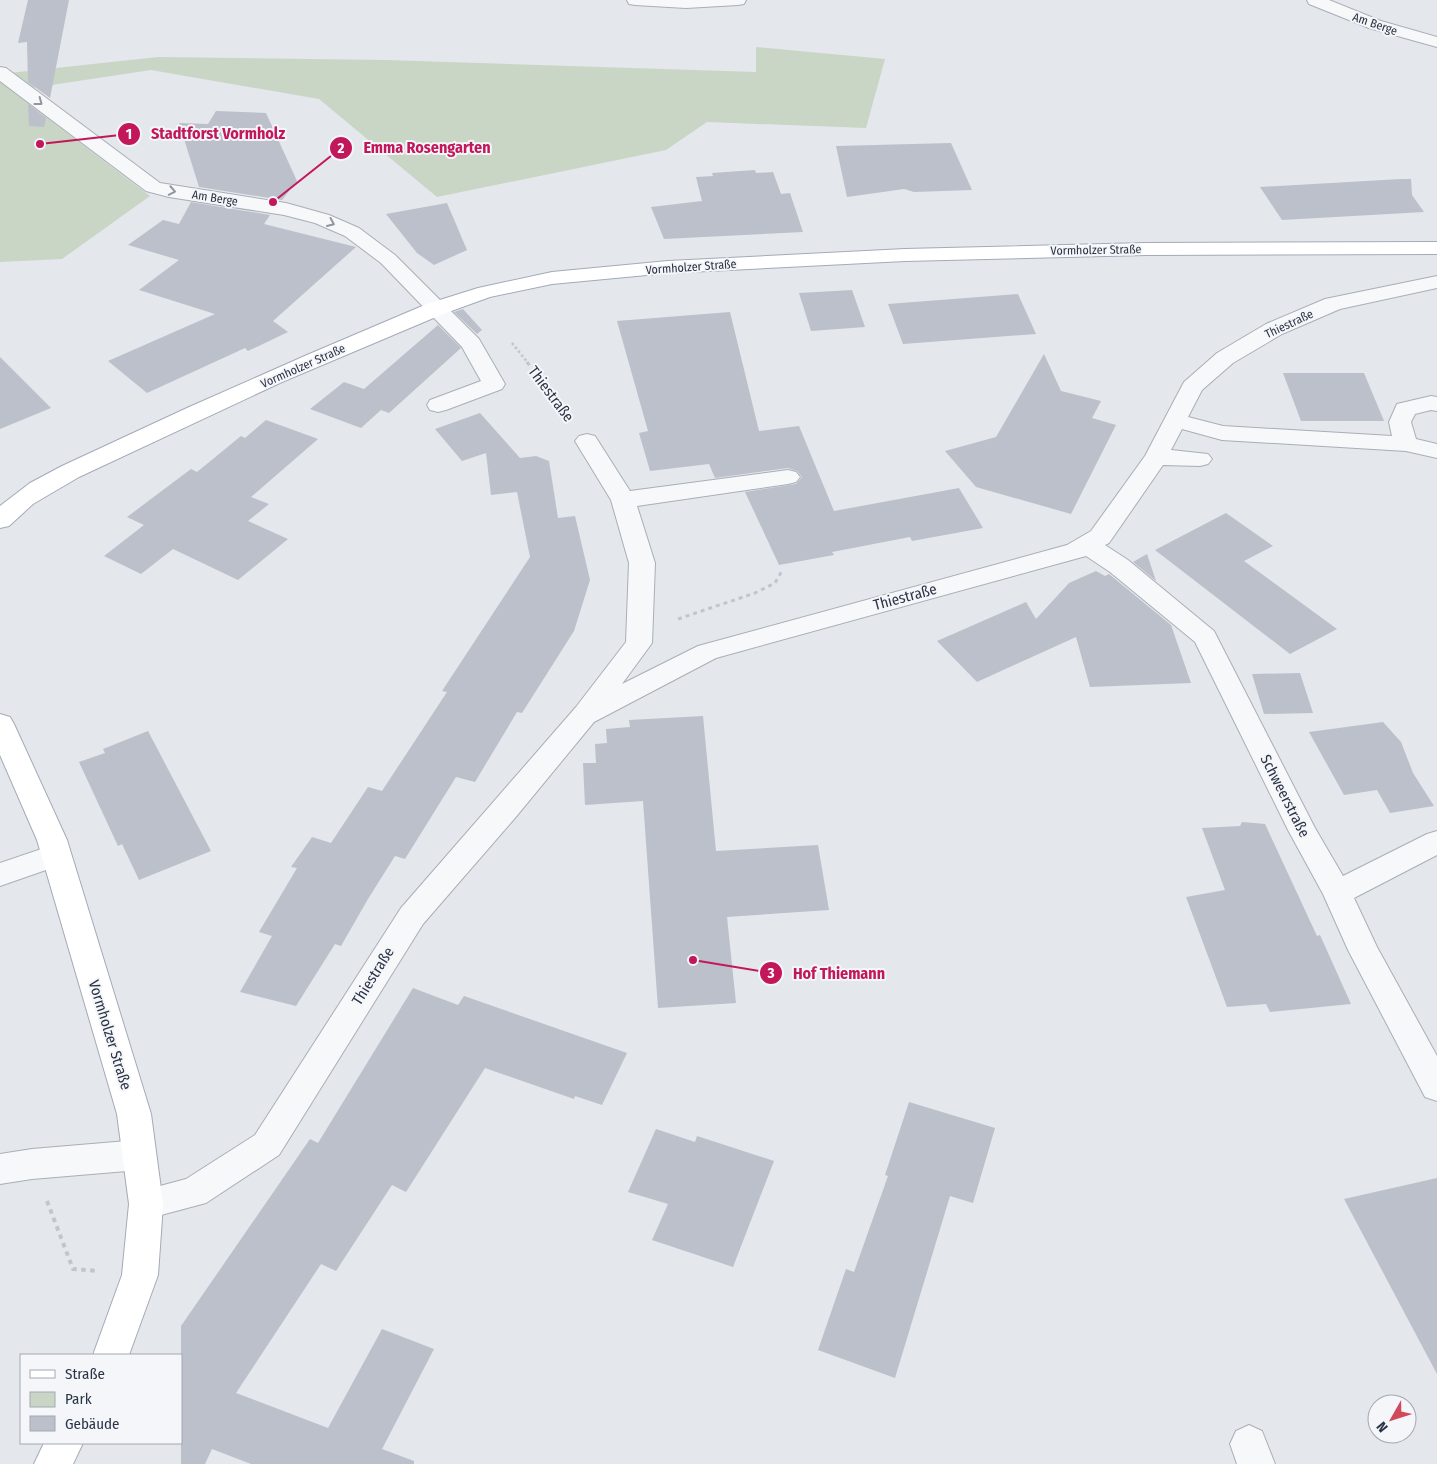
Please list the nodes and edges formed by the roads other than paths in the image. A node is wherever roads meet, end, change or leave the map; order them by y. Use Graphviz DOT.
graph roads {
  1 [pos="635,0"];
  2 [pos="731,0"];
  3 [pos="1315,0"];
  4 [pos="1437,42"];
  5 [pos="0,72"];
  6 [pos="1437,248"];
  7 [pos="1437,282"];
  8 [pos="435,308"];
  9 [pos="1437,404"];
  10 [pos="438,405"];
  11 [pos="1174,420"];
  12 [pos="587,442"];
  13 [pos="1406,444"];
  14 [pos="1437,451"];
  15 [pos="1156,457"];
  16 [pos="1200,459"];
  17 [pos="788,477"];
  18 [pos="623,500"];
  19 [pos="0,520"];
  20 [pos="1087,545"];
  21 [pos="584,715"];
  22 [pos="0,724"];
  23 [pos="1437,842"];
  24 [pos="56,855"];
  25 [pos="0,875"];
  26 [pos="1336,893"];
  27 [pos="1429,1058"];
  28 [pos="1437,1087"];
  29 [pos="139,1155"];
  30 [pos="0,1170"];
  31 [pos="146,1204"];
  32 [pos="111,1354"];
  33 [pos="63,1444"];
  34 [pos="53,1464"];
  1 -- 2 [label="street"];
  3 -- 4 [label="street, Am Berge"];
  5 -- 8 [label="street, Am Berge, one-way"];
  6 -- 8 [label="main road, Vormholzer Straße"];
  7 -- 11 [label="street, Thiestraße"];
  8 -- 10 [label="street, Am Berge"];
  8 -- 19 [label="main road, Vormholzer Straße"];
  9 -- 13 [label="street"];
  11 -- 13 [label="street"];
  11 -- 15 [label="street, Thiestraße"];
  12 -- 18 [label="street"];
  13 -- 14 [label="street"];
  15 -- 16 [label="street"];
  15 -- 20 [label="street, Thiestraße"];
  17 -- 18 [label="street"];
  18 -- 21 [label="street, Thiestraße"];
  20 -- 21 [label="street, Thiestraße"];
  20 -- 26 [label="street, Schweerstraße"];
  21 -- 31 [label="street, Thiestraße"];
  22 -- 24 [label="main road, Vormholzer Straße"];
  23 -- 26 [label="street"];
  24 -- 25 [label="street"];
  24 -- 29 [label="main road, Vormholzer Straße"];
  26 -- 27 [label="street, Schweerstraße"];
  27 -- 28 [label="street, Schweerstraße"];
  29 -- 30 [label="street"];
  29 -- 31 [label="main road, Vormholzer Straße"];
  31 -- 32 [label="main road, Vormholzer Straße"];
  33 -- 34 [label="main road"];
}
